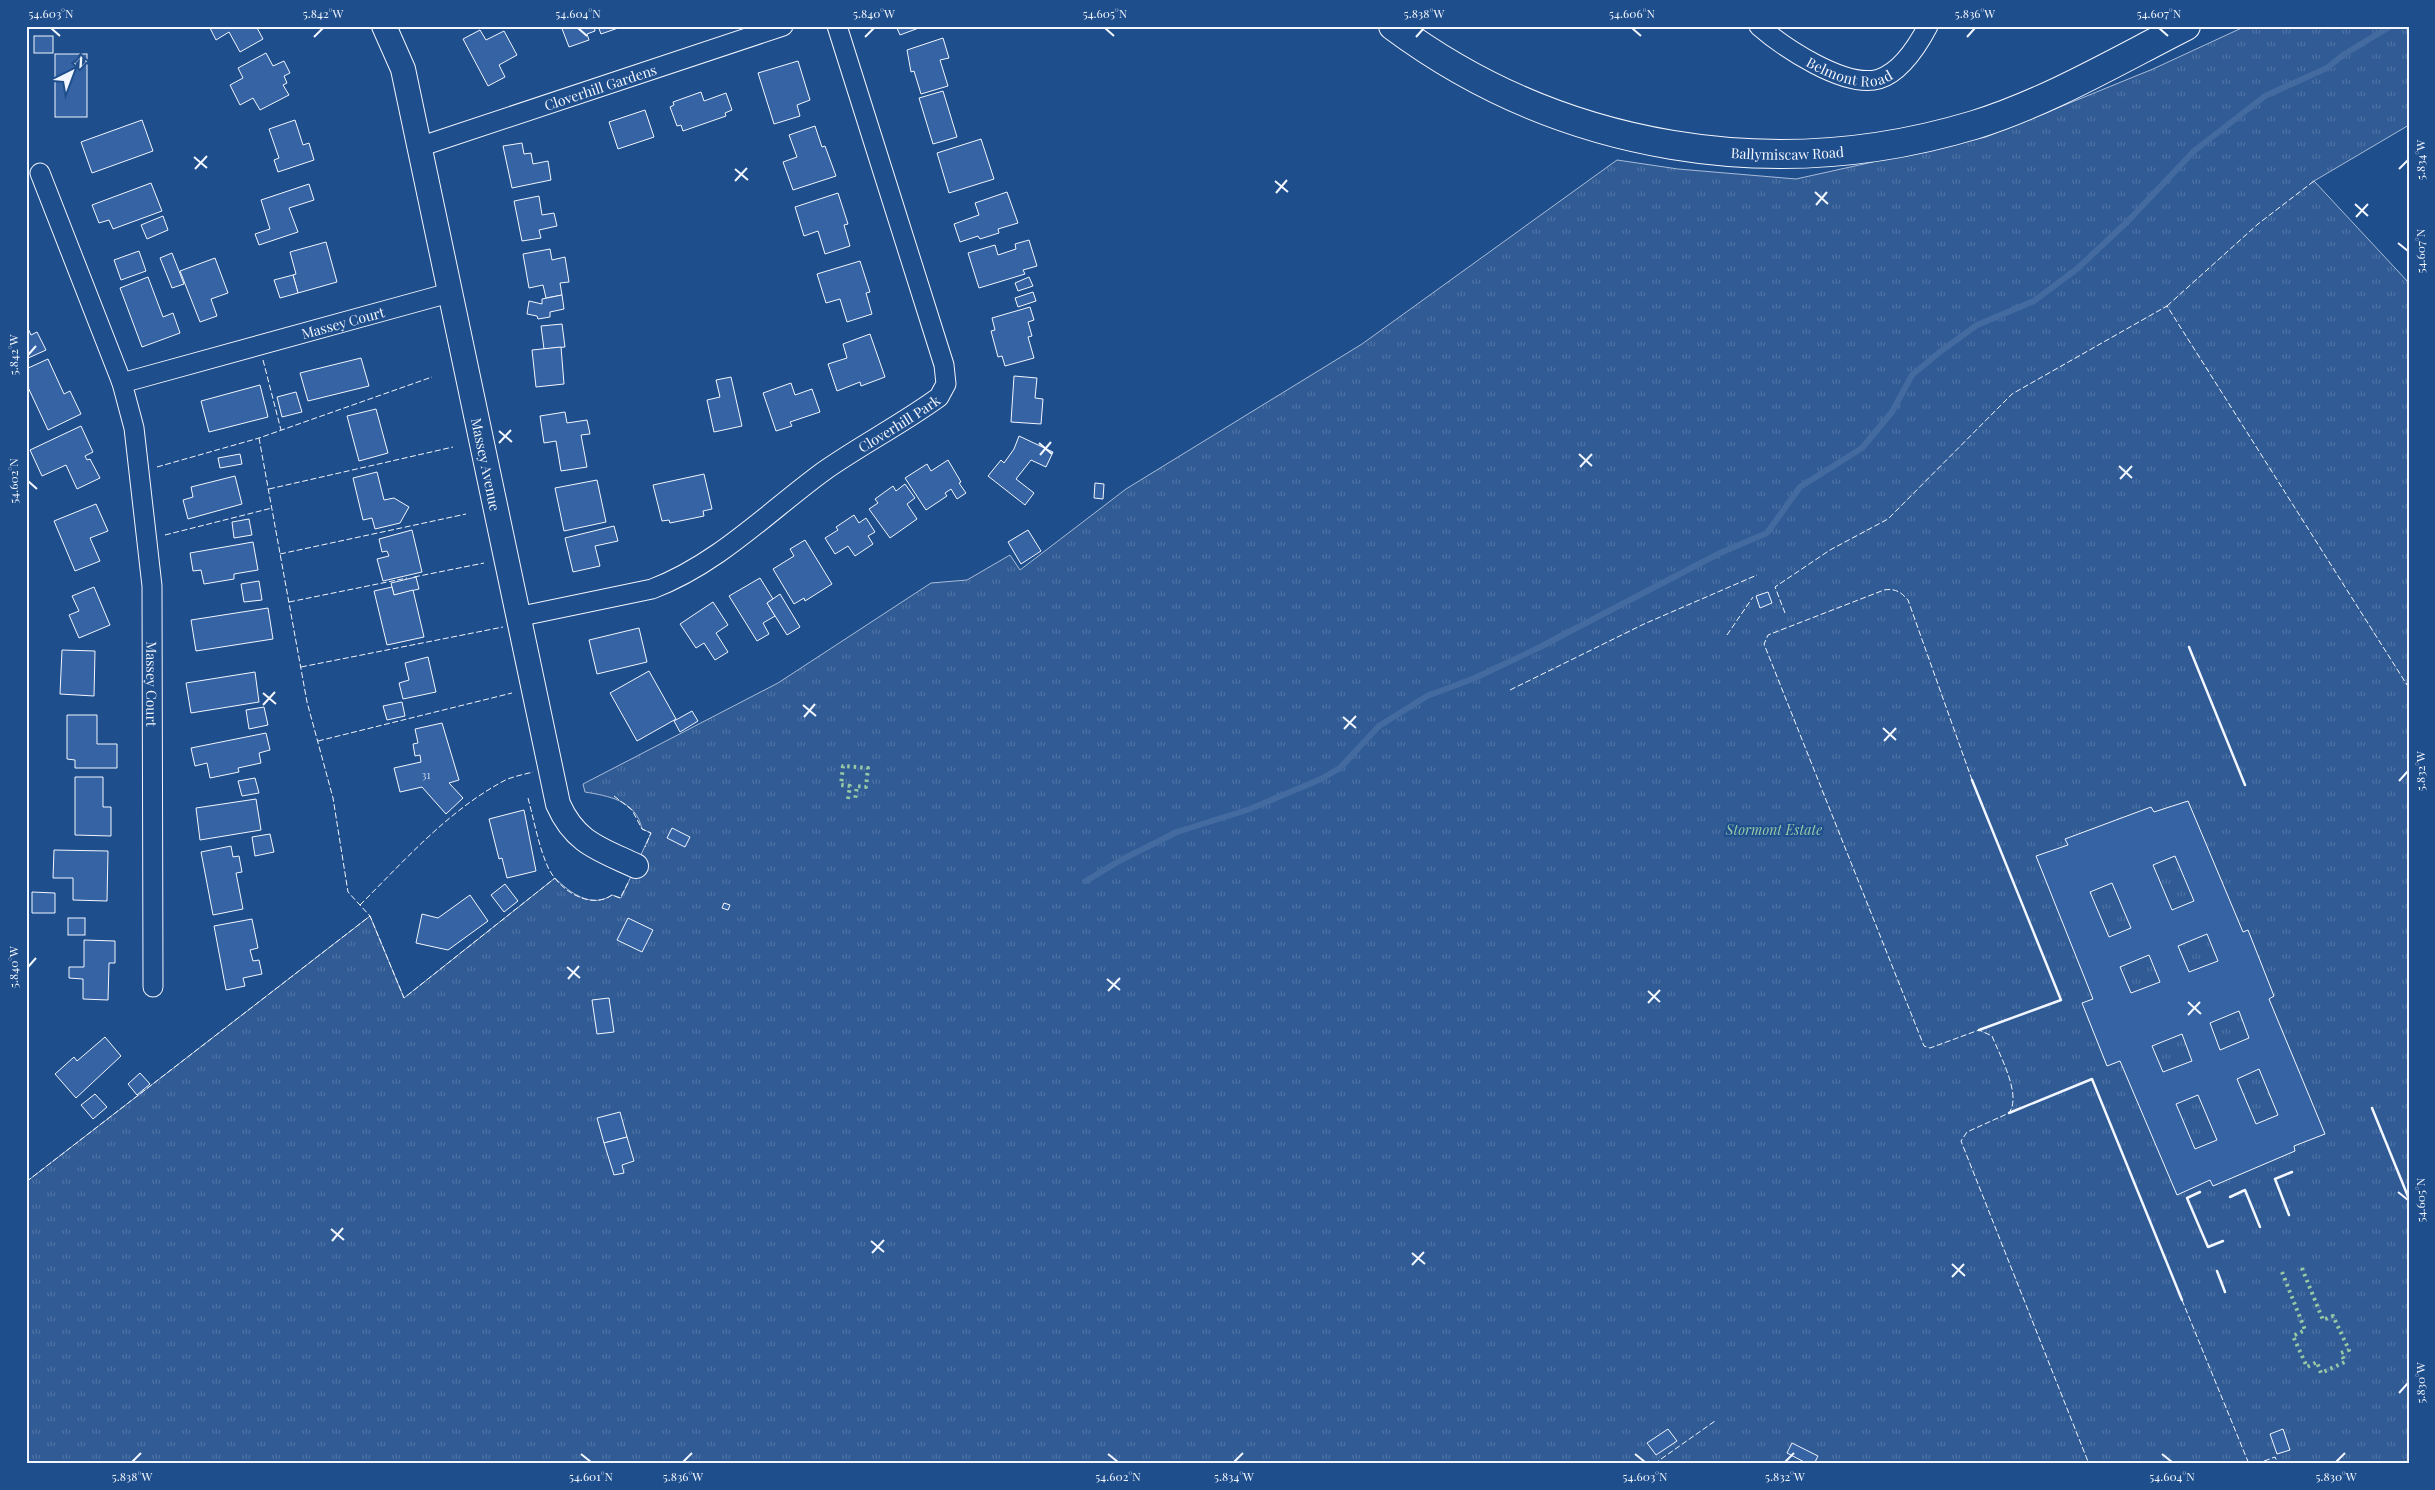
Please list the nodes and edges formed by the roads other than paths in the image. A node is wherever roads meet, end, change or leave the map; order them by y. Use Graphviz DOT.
graph roads {
  1 [pos="384,26"];
  2 [pos="782,26"];
  3 [pos="837,26"];
  4 [pos="1393,26"];
  5 [pos="1759,26"];
  6 [pos="1928,26"];
  7 [pos="2186,26"];
  8 [pos="419,147"];
  9 [pos="40,173"];
  10 [pos="449,294"];
  11 [pos="122,384"];
  12 [pos="517,617"];
  13 [pos="636,866"];
  14 [pos="153,987"];
  1 -- 8 [label="street, Massey Avenue"];
  2 -- 8 [label="street, Cloverhill Gardens"];
  3 -- 12 [label="street, Cloverhill Park"];
  4 -- 7 [label="main road, Ballymiscaw Road"];
  5 -- 6 [label="street, Belmont Road"];
  8 -- 10 [label="street, Massey Avenue"];
  9 -- 11 [label="street, Massey Court"];
  10 -- 11 [label="street, Massey Court"];
  10 -- 12 [label="street, Massey Avenue"];
  11 -- 14 [label="street, Massey Court"];
  12 -- 13 [label="street, Massey Avenue"];
}
